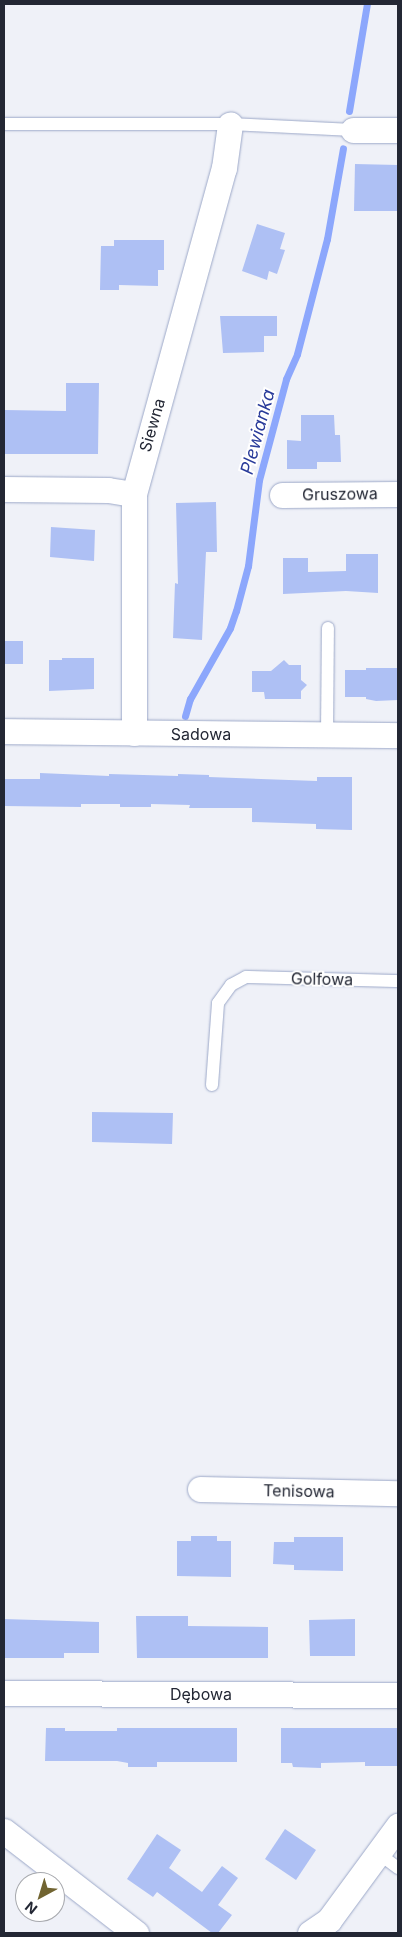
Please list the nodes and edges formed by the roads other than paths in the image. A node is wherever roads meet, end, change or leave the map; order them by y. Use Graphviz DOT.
graph roads {
  1 [pos="4,124"];
  2 [pos="230,124"];
  3 [pos="354,130"];
  4 [pos="398,130"];
  5 [pos="4,489"];
  6 [pos="134,494"];
  7 [pos="398,494"];
  8 [pos="282,495"];
  9 [pos="328,628"];
  10 [pos="4,731"];
  11 [pos="134,733"];
  12 [pos="327,734"];
  13 [pos="398,735"];
  14 [pos="398,980"];
  15 [pos="212,1085"];
  16 [pos="200,1489"];
  17 [pos="398,1493"];
  18 [pos="4,1693"];
  19 [pos="398,1695"];
  20 [pos="398,1826"];
  21 [pos="4,1831"];
  22 [pos="378,1853"];
  23 [pos="398,1868"];
  24 [pos="136,1933"];
  25 [pos="310,1933"];
  1 -- 2 [label="lane"];
  2 -- 3 [label="lane"];
  2 -- 6 [label="street, Siewna"];
  3 -- 4 [label="street"];
  5 -- 6 [label="street"];
  6 -- 11 [label="street, Siewna"];
  7 -- 8 [label="street, Gruszowa"];
  9 -- 12 [label="lane"];
  10 -- 11 [label="street, Sadowa"];
  11 -- 12 [label="street, Sadowa"];
  12 -- 13 [label="street, Sadowa"];
  14 -- 15 [label="lane, Golfowa"];
  16 -- 17 [label="street, Tenisowa"];
  18 -- 19 [label="street, Dębowa"];
  20 -- 22 [label="street"];
  21 -- 24 [label="street"];
  22 -- 23 [label="lane"];
  22 -- 25 [label="street"];
}
